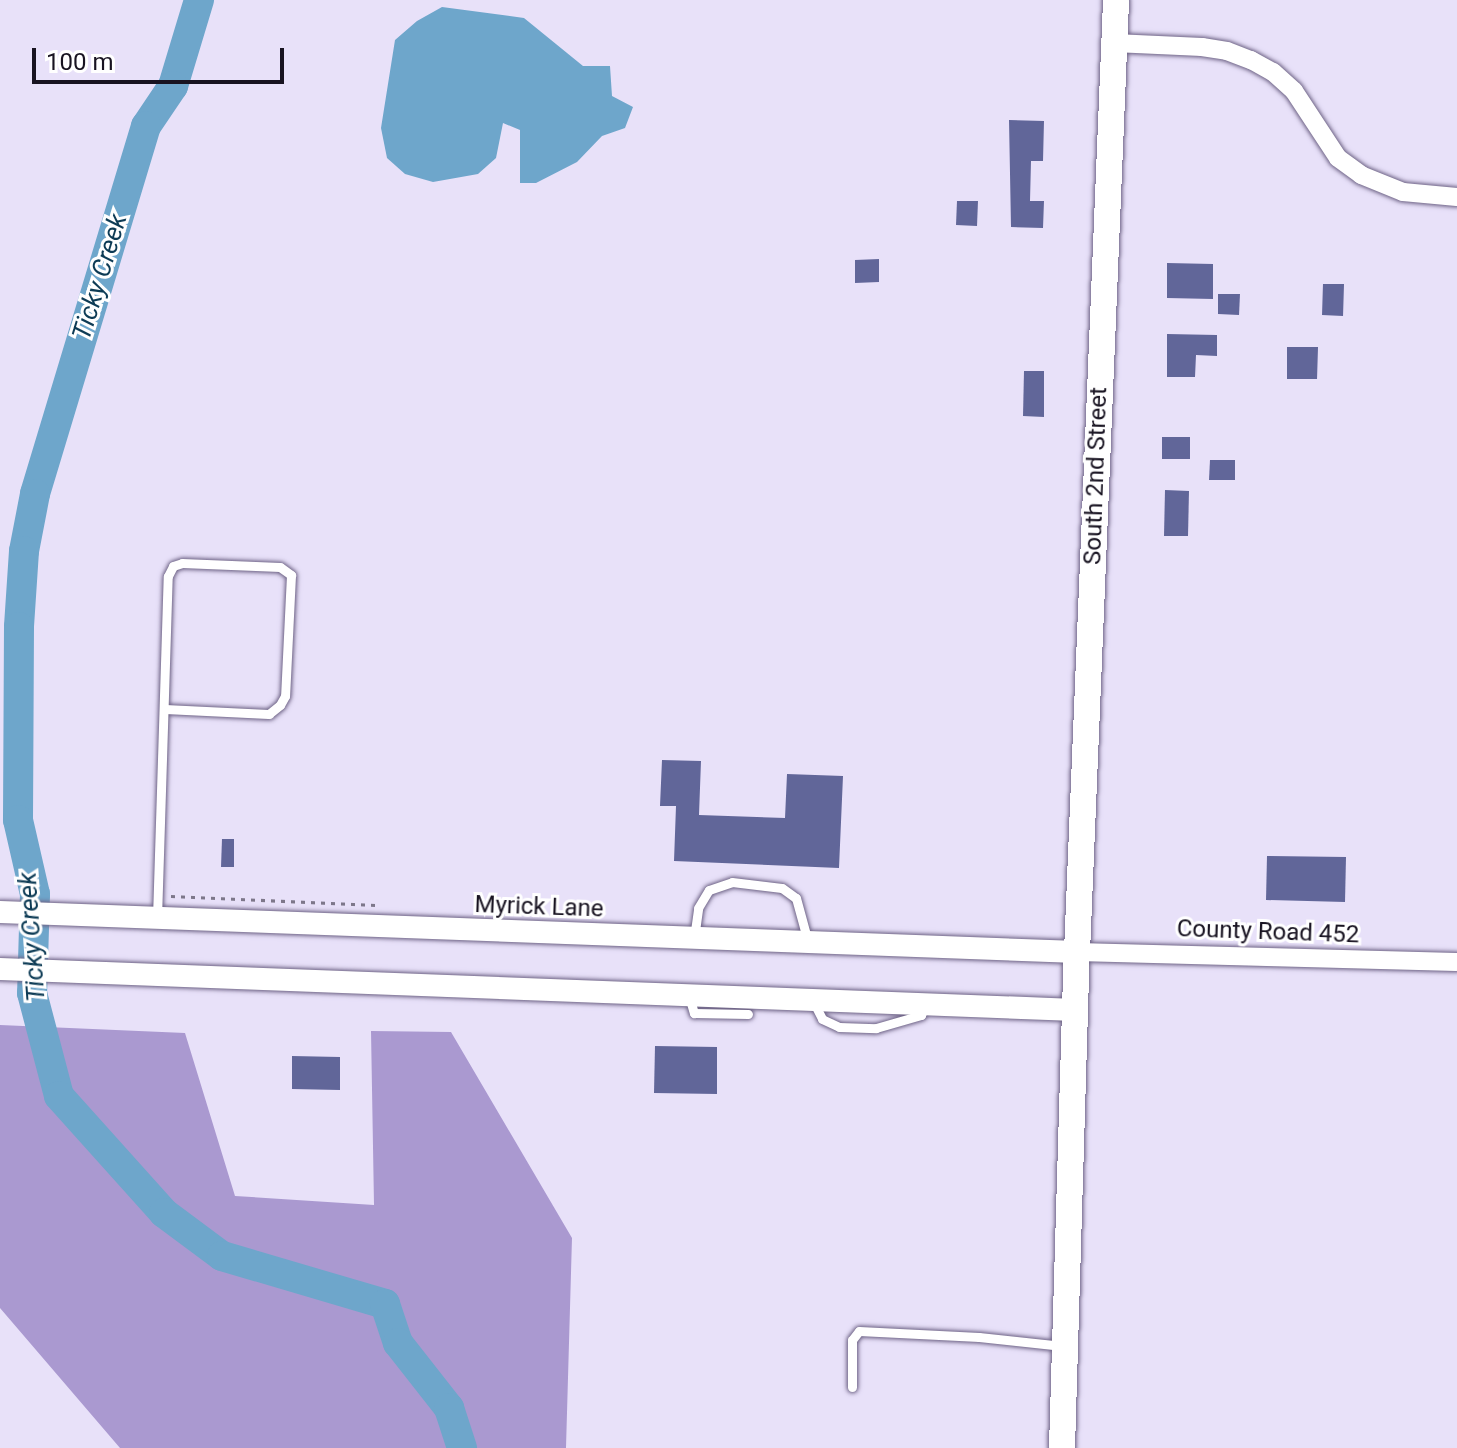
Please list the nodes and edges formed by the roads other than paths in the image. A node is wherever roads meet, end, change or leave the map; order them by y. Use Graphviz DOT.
graph roads {
  1 [pos="1116,0"];
  2 [pos="1114,43"];
  3 [pos="1457,197"];
  4 [pos="164,709"];
  5 [pos="0,912"];
  6 [pos="157,918"];
  7 [pos="694,938"];
  8 [pos="808,942"];
  9 [pos="1077,952"];
  10 [pos="1457,962"];
  11 [pos="0,969"];
  12 [pos="689,996"];
  13 [pos="1075,1010"];
  14 [pos="748,1014"];
  15 [pos="1066,1346"];
  16 [pos="852,1387"];
  17 [pos="1062,1448"];
  1 -- 2 [label="main road, South 2nd Street"];
  2 -- 3 [label="street"];
  2 -- 9 [label="main road, South 2nd Street"];
  4 -- 4 [label="lane"];
  4 -- 6 [label="lane"];
  5 -- 6 [label="street, Myrick Lane"];
  6 -- 7 [label="street, Myrick Lane"];
  7 -- 8 [label="street, Myrick Lane"];
  7 -- 8 [label="lane"];
  8 -- 9 [label="street, Myrick Lane"];
  9 -- 10 [label="street, County Road 452"];
  9 -- 13 [label="main road, South 2nd Street"];
  11 -- 12 [label="street"];
  12 -- 13 [label="street"];
  12 -- 14 [label="lane"];
  13 -- 15 [label="main road, South 2nd Street"];
  15 -- 16 [label="lane"];
  15 -- 17 [label="main road, South 2nd Street"];
}
